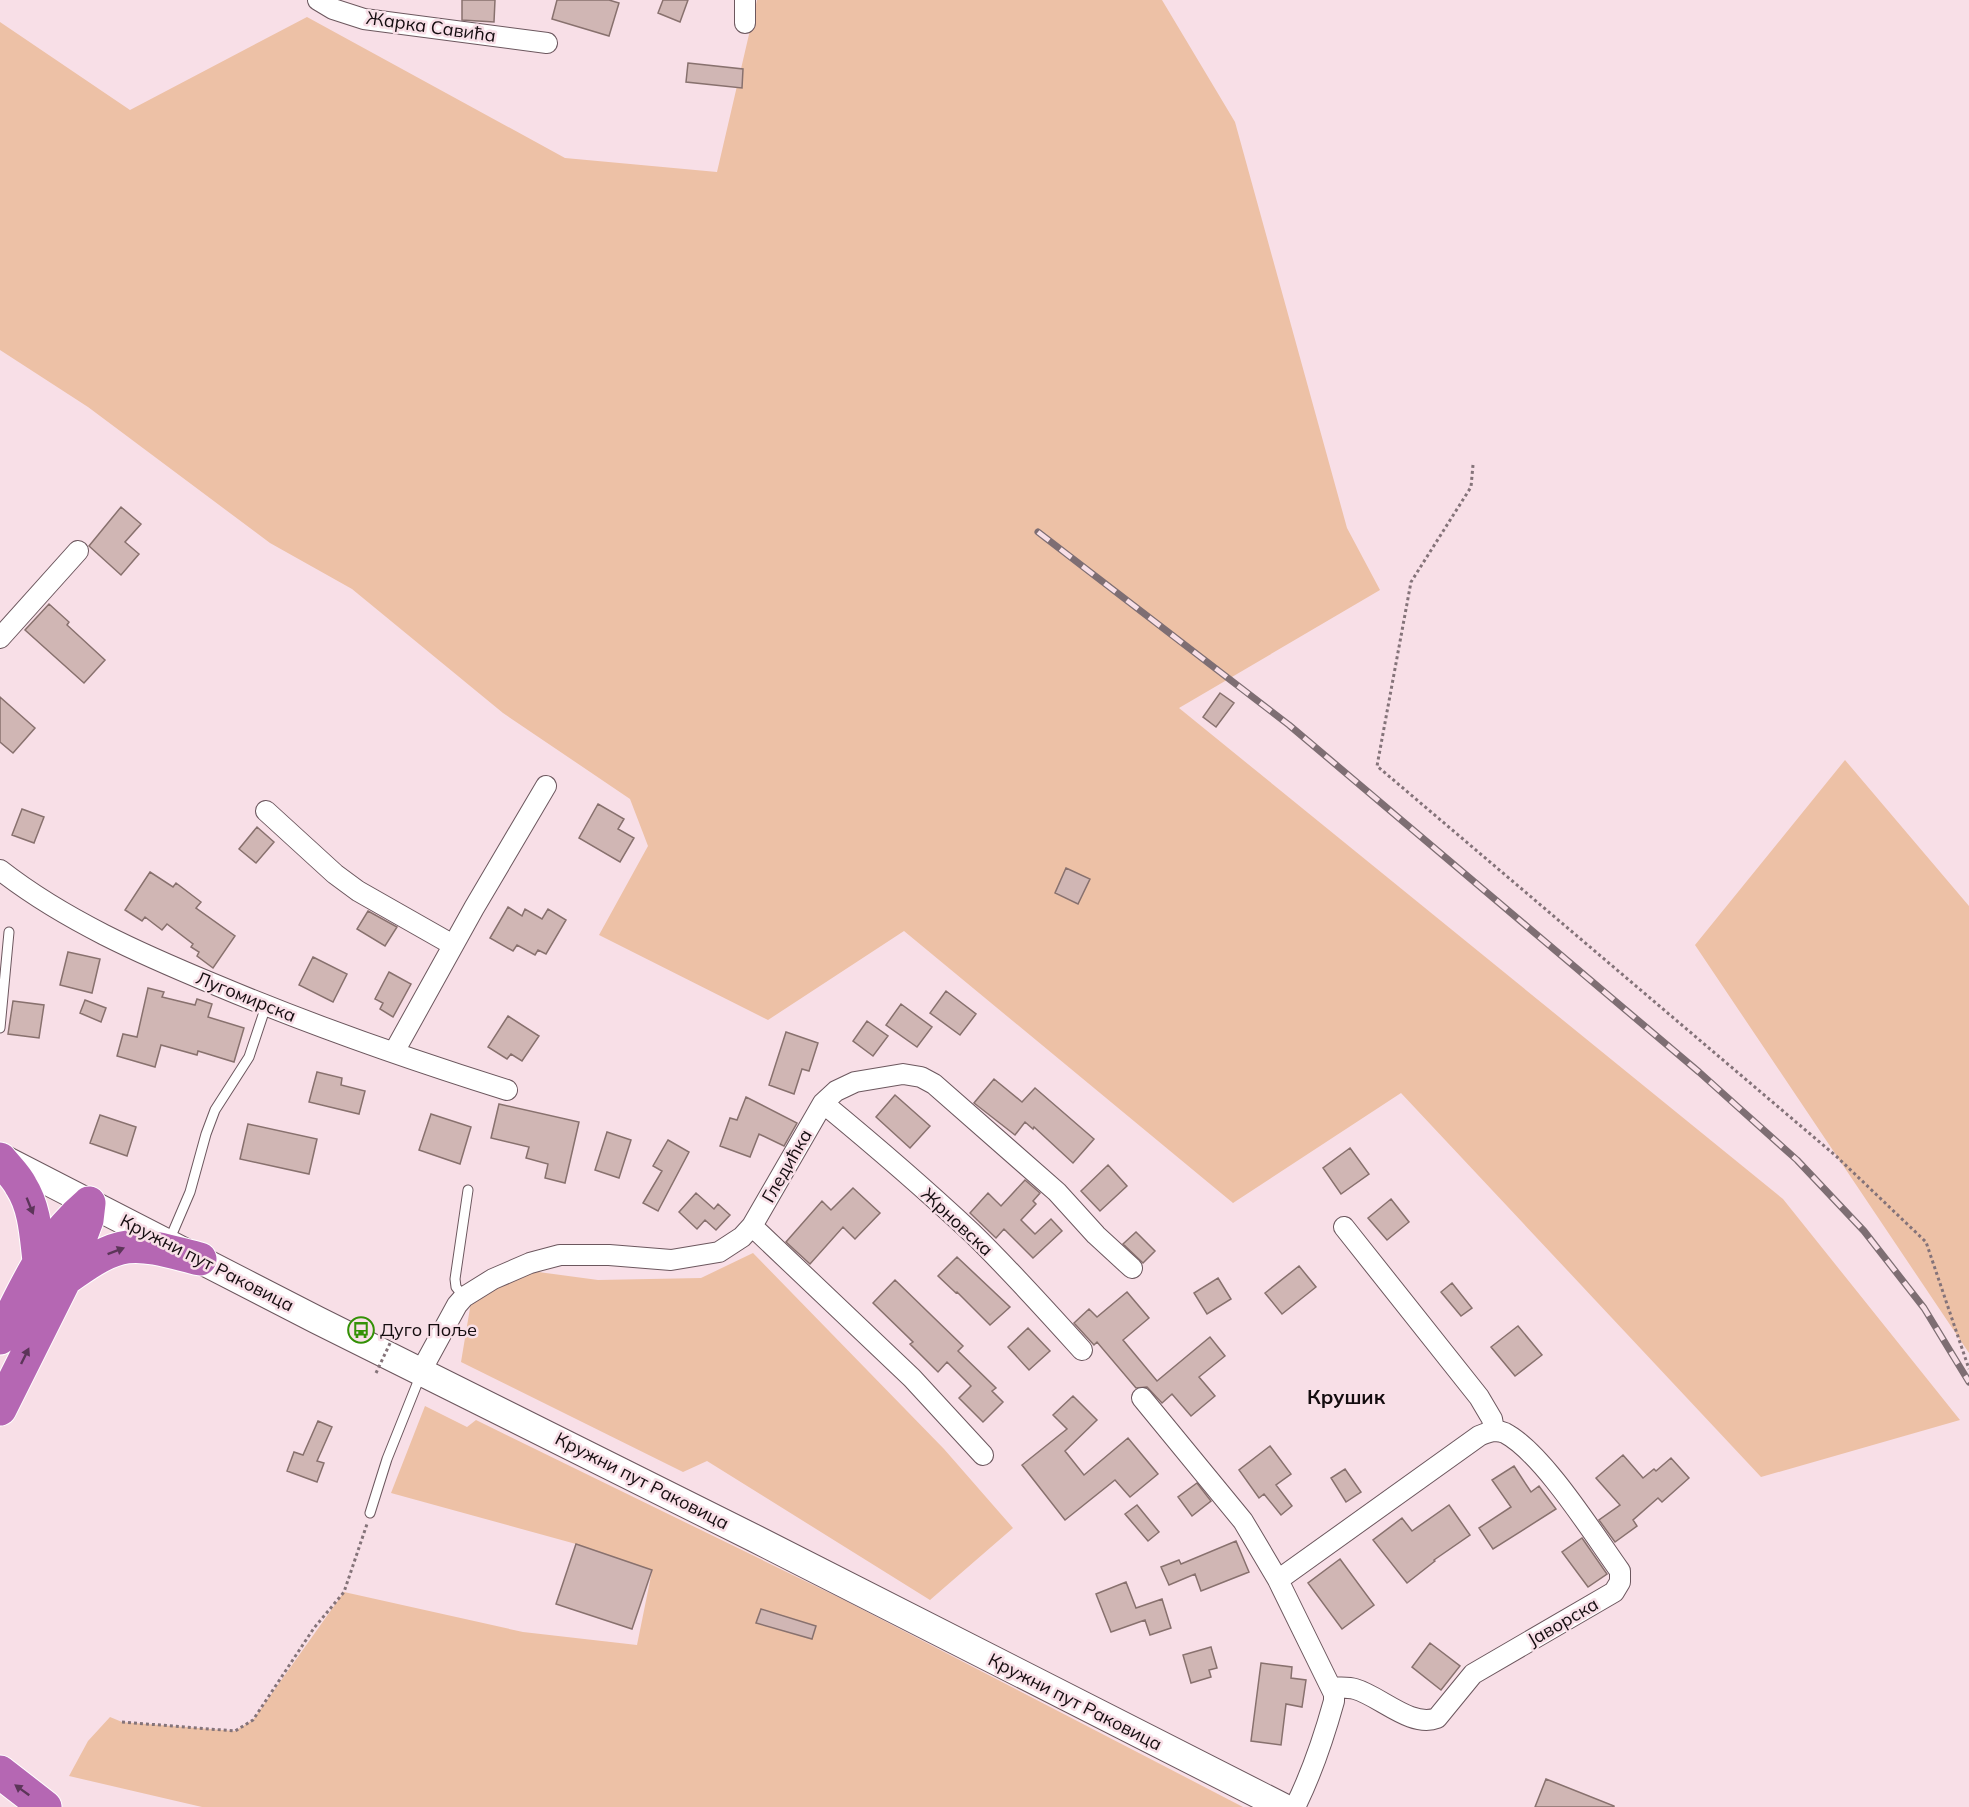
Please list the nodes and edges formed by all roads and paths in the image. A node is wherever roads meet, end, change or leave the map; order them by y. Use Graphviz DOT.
graph roads {
  1 [pos="318,0"];
  2 [pos="745,0"];
  3 [pos="745,23"];
  4 [pos="547,43"];
  5 [pos="1473,465"];
  6 [pos="78,551"];
  7 [pos="0,638"];
  8 [pos="546,786"];
  9 [pos="266,811"];
  10 [pos="0,870"];
  11 [pos="9,932"];
  12 [pos="453,945"];
  13 [pos="266,1006"];
  14 [pos="0,1029"];
  15 [pos="393,1052"];
  16 [pos="507,1090"];
  17 [pos="823,1103"];
  18 [pos="0,1158"];
  19 [pos="468,1190"];
  20 [pos="89,1203"];
  21 [pos="752,1226"];
  22 [pos="1344,1227"];
  23 [pos="168,1243"];
  24 [pos="200,1259"];
  25 [pos="39,1261"];
  26 [pos="1132,1269"];
  27 [pos="66,1279"];
  28 [pos="464,1297"];
  29 [pos="0,1338"];
  30 [pos="392,1339"];
  31 [pos="1082,1350"];
  32 [pos="1969,1369"];
  33 [pos="422,1371"];
  34 [pos="376,1373"];
  35 [pos="1142,1398"];
  36 [pos="0,1409"];
  37 [pos="1494,1431"];
  38 [pos="983,1455"];
  39 [pos="370,1513"];
  40 [pos="1278,1580"];
  41 [pos="1332,1687"];
  42 [pos="122,1722"];
  43 [pos="0,1772"];
  44 [pos="45,1807"];
  45 [pos="1283,1807"];
  46 [pos="1295,1807"];
  1 -- 4 [label="street, Жарка Савића"];
  2 -- 3 [label="street"];
  5 -- 32 [label="path"];
  6 -- 7 [label="street"];
  8 -- 12 [label="street"];
  9 -- 12 [label="street"];
  10 -- 13 [label="street, Лугомирска"];
  11 -- 14 [label="lane"];
  12 -- 15 [label="street"];
  13 -- 15 [label="street, Лугомирска"];
  13 -- 23 [label="lane"];
  15 -- 16 [label="street, Лугомирска"];
  17 -- 21 [label="street, Гледићка"];
  17 -- 26 [label="street, Гледићка"];
  17 -- 31 [label="street, Жрновска"];
  18 -- 20 [label="main road, Кружни пут Раковица"];
  18 -- 25 [label="highway, one-way"];
  19 -- 28 [label="lane"];
  20 -- 23 [label="main road, Кружни пут Раковица"];
  20 -- 25 [label="highway"];
  20 -- 27 [label="highway"];
  21 -- 28 [label="street, Гледићка"];
  21 -- 38 [label="street"];
  22 -- 37 [label="street"];
  23 -- 24 [label="main road, Кружни пут Раковица"];
  27 -- 24 [label="highway, one-way"];
  24 -- 33 [label="main road, Кружни пут Раковица"];
  25 -- 29 [label="highway"];
  36 -- 27 [label="highway, one-way"];
  28 -- 33 [label="street, Гледићка"];
  30 -- 34 [label="path, bridge"];
  33 -- 39 [label="lane"];
  33 -- 45 [label="main road, Кружни пут Раковица"];
  35 -- 40 [label="street"];
  37 -- 40 [label="street"];
  37 -- 41 [label="street, Јаворска"];
  39 -- 42 [label="path"];
  40 -- 41 [label="street"];
  41 -- 46 [label="street"];
  44 -- 43 [label="highway, one-way"];
}
